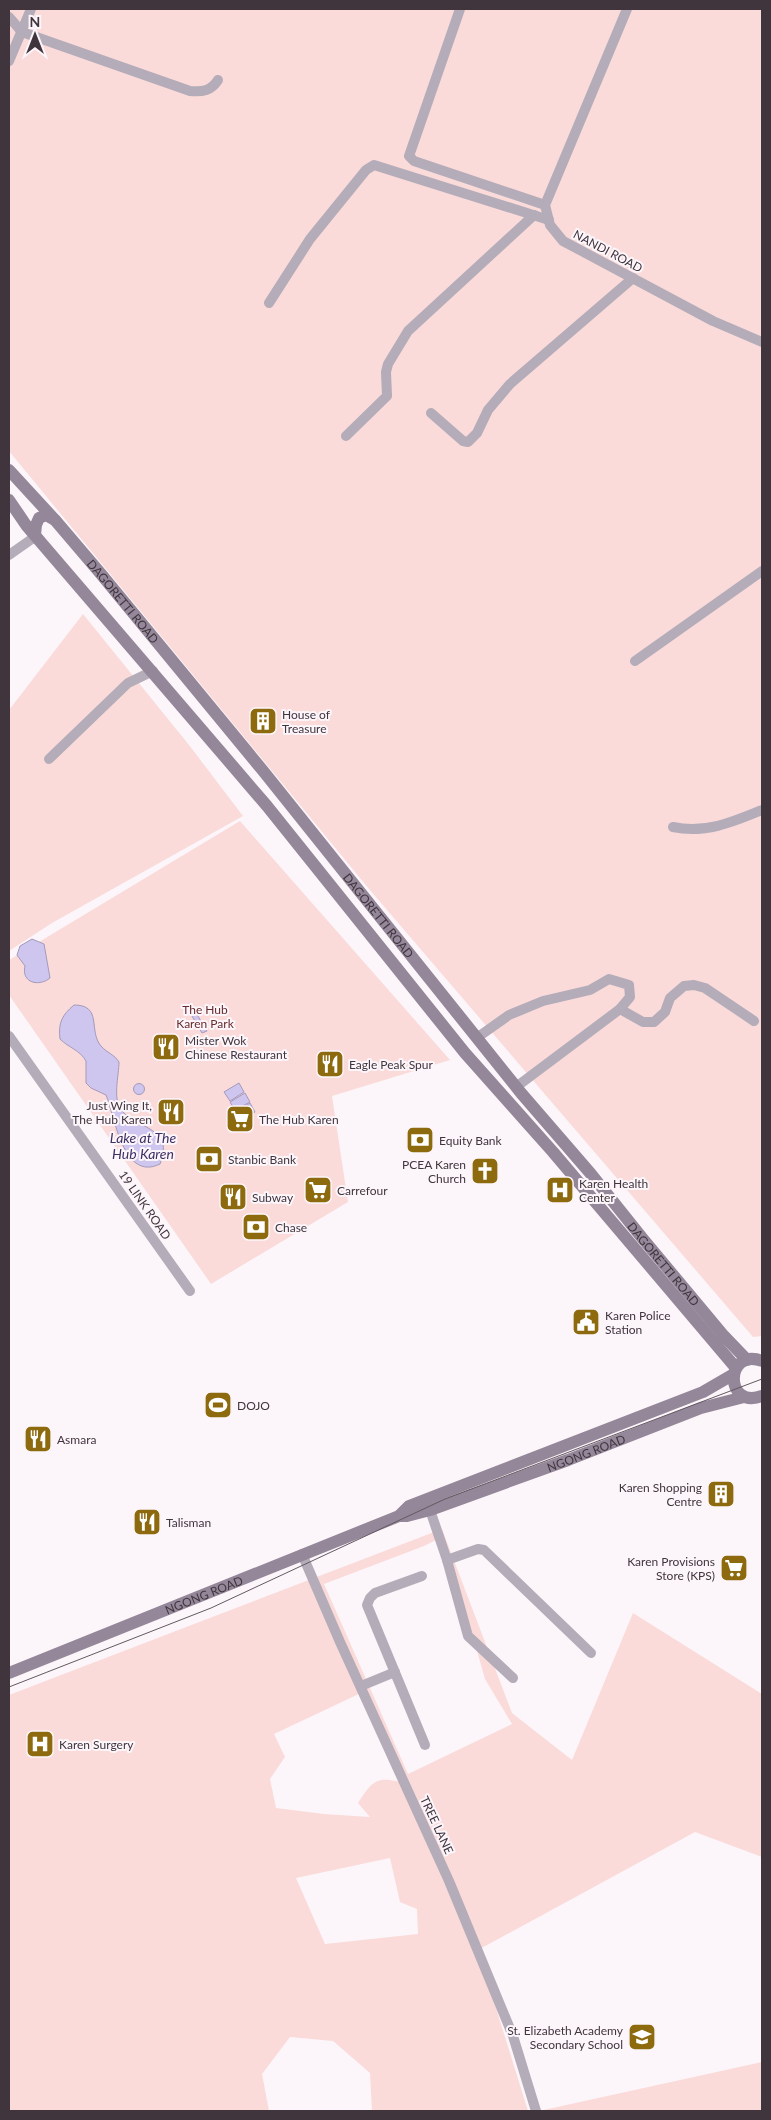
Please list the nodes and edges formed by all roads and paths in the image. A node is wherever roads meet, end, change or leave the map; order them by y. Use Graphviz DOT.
graph roads {
  1 [pos="32,9"];
  2 [pos="460,9"];
  3 [pos="627,9"];
  4 [pos="9,17"];
  5 [pos="22,32"];
  6 [pos="9,61"];
  7 [pos="218,80"];
  8 [pos="545,205"];
  9 [pos="534,215"];
  10 [pos="549,220"];
  11 [pos="633,278"];
  12 [pos="269,303"];
  13 [pos="762,342"];
  14 [pos="432,413"];
  15 [pos="346,436"];
  16 [pos="9,470"];
  17 [pos="9,500"];
  18 [pos="55,520"];
  19 [pos="36,536"];
  20 [pos="9,555"];
  21 [pos="762,571"];
  22 [pos="635,661"];
  23 [pos="152,671"];
  24 [pos="49,758"];
  25 [pos="762,810"];
  26 [pos="673,827"];
  27 [pos="620,1009"];
  28 [pos="754,1021"];
  29 [pos="9,1036"];
  30 [pos="478,1037"];
  31 [pos="516,1087"];
  32 [pos="190,1291"];
  33 [pos="747,1360"];
  34 [pos="762,1361"];
  35 [pos="735,1371"];
  36 [pos="756,1400"];
  37 [pos="515,1466"];
  38 [pos="521,1478"];
  39 [pos="430,1510"];
  40 [pos="399,1516"];
  41 [pos="302,1554"];
  42 [pos="447,1560"];
  43 [pos="422,1576"];
  44 [pos="591,1653"];
  45 [pos="394,1672"];
  46 [pos="9,1673"];
  47 [pos="513,1678"];
  48 [pos="361,1686"];
  49 [pos="425,1744"];
  50 [pos="536,2111"];
  1 -- 5 [label="street"];
  2 -- 8 [label="street"];
  3 -- 8 [label="street"];
  4 -- 5 [label="street"];
  5 -- 6 [label="street"];
  5 -- 7 [label="street"];
  8 -- 10 [label="street, NANDI ROAD"];
  9 -- 10 [label="street"];
  9 -- 12 [label="street"];
  9 -- 15 [label="street"];
  10 -- 11 [label="street, NANDI ROAD"];
  11 -- 13 [label="street, NANDI ROAD"];
  11 -- 14 [label="street"];
  16 -- 18 [label="main road, DAGORETTI ROAD"];
  17 -- 19 [label="main road, DAGORETTI ROAD"];
  18 -- 19 [label="main road"];
  18 -- 30 [label="main road, DAGORETTI ROAD"];
  19 -- 20 [label="street"];
  19 -- 23 [label="main road, DAGORETTI ROAD"];
  21 -- 22 [label="street"];
  23 -- 24 [label="street"];
  23 -- 35 [label="main road, DAGORETTI ROAD"];
  25 -- 26 [label="street"];
  27 -- 28 [label="street"];
  27 -- 30 [label="street"];
  27 -- 31 [label="street"];
  29 -- 32 [label="street, 19 LINK ROAD"];
  30 -- 31 [label="main road, DAGORETTI ROAD"];
  31 -- 33 [label="main road, DAGORETTI ROAD"];
  33 -- 34 [label="main road"];
  33 -- 35 [label="main road, NGONG ROAD"];
  35 -- 36 [label="main road, DAGORETTI ROAD"];
  35 -- 37 [label="main road, NGONG ROAD"];
  36 -- 38 [label="main road, NGONG ROAD"];
  37 -- 38 [label="main road"];
  37 -- 40 [label="main road, NGONG ROAD"];
  38 -- 39 [label="main road, NGONG ROAD"];
  39 -- 40 [label="main road, NGONG ROAD"];
  39 -- 42 [label="street"];
  40 -- 41 [label="main road, NGONG ROAD"];
  41 -- 46 [label="main road, NGONG ROAD"];
  41 -- 48 [label="street, TREE LANE"];
  42 -- 44 [label="street"];
  42 -- 47 [label="street"];
  43 -- 45 [label="street"];
  45 -- 48 [label="street"];
  45 -- 49 [label="street"];
  48 -- 50 [label="street, TREE LANE"];
}
